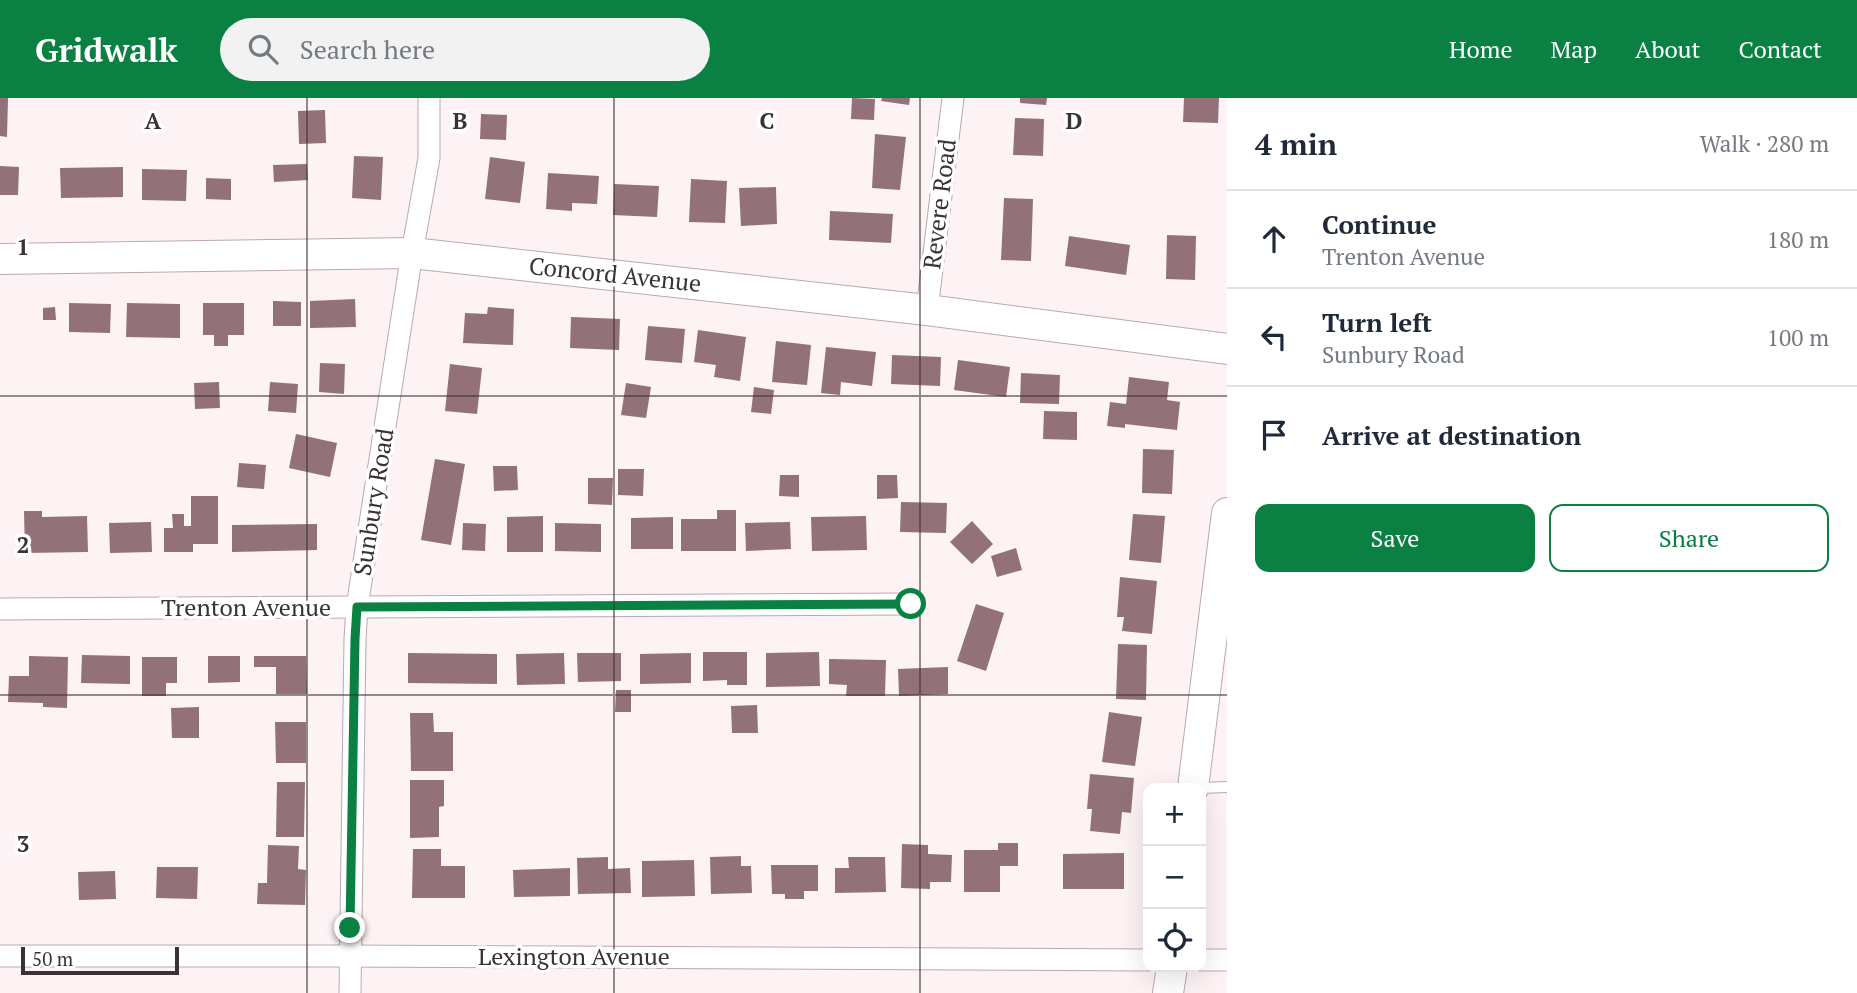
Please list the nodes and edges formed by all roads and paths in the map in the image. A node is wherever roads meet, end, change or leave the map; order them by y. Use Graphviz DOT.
graph roads {
  1 [pos="429,98"];
  2 [pos="953,98"];
  3 [pos="412,253"];
  4 [pos="0,259"];
  5 [pos="927,310"];
  6 [pos="1227,349"];
  7 [pos="1227,513"];
  8 [pos="1227,521"];
  9 [pos="911,604"];
  10 [pos="357,607"];
  11 [pos="0,610"];
  12 [pos="1194,783"];
  13 [pos="1227,787"];
  14 [pos="1206,788"];
  15 [pos="0,956"];
  16 [pos="350,957"];
  17 [pos="1143,960"];
  18 [pos="1206,960"];
  19 [pos="1227,960"];
  20 [pos="1171,972"];
  21 [pos="350,993"];
  22 [pos="1168,993"];
  1 -- 3 [label="street, Sunbury Road"];
  2 -- 5 [label="street, Revere Road"];
  3 -- 4 [label="street, Concord Avenue"];
  3 -- 5 [label="street, Concord Avenue"];
  3 -- 10 [label="street, Sunbury Road"];
  5 -- 6 [label="street, Concord Avenue"];
  7 -- 8 [label="street"];
  8 -- 12 [label="street"];
  9 -- 10 [label="street, Trenton Avenue"];
  10 -- 11 [label="street, Trenton Avenue"];
  10 -- 16 [label="street, Sunbury Road"];
  13 -- 14 [label="lane"];
  15 -- 16 [label="street, Lexington Avenue"];
  16 -- 17 [label="street, Lexington Avenue"];
  16 -- 21 [label="street, Sunbury Road"];
  18 -- 19 [label="street"];
  20 -- 22 [label="street"];
}
